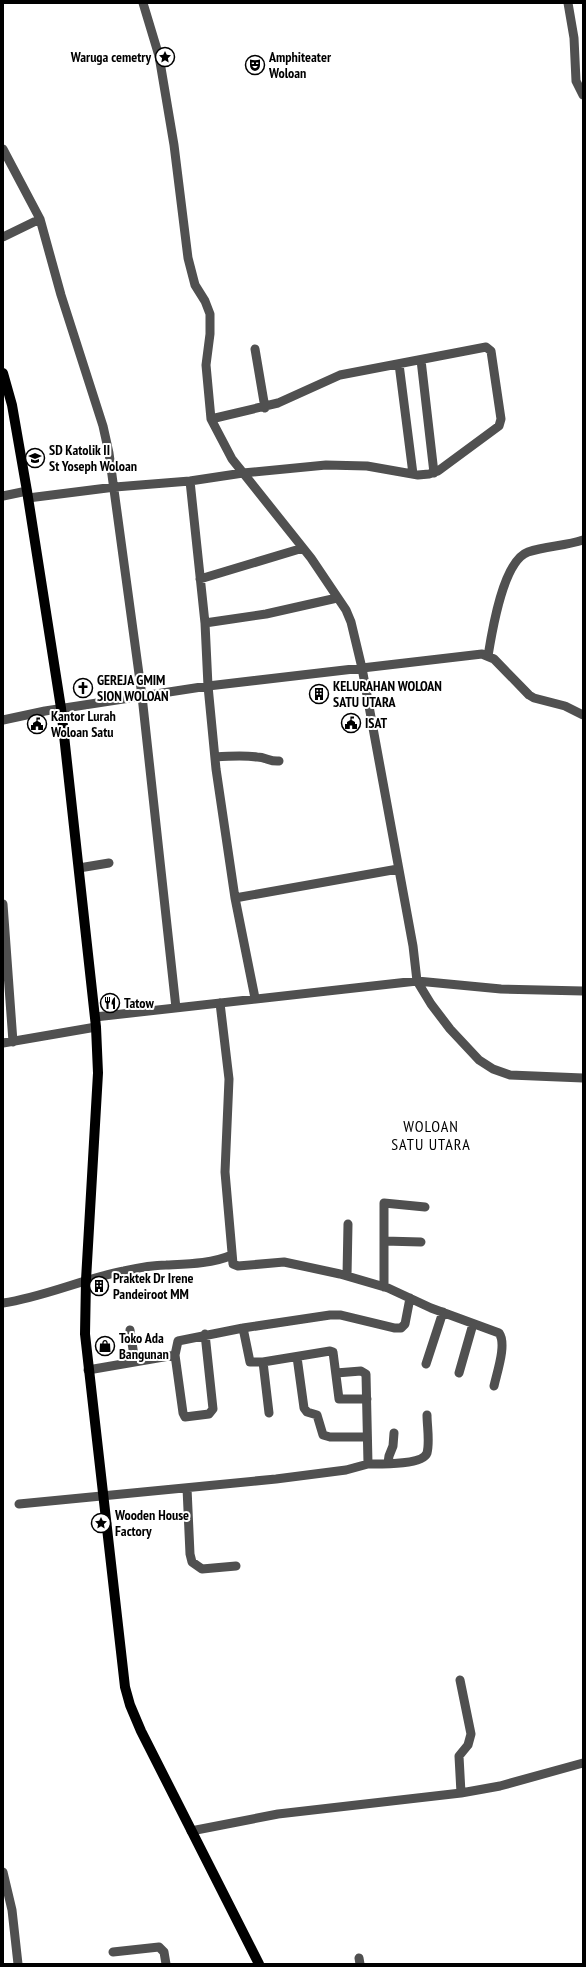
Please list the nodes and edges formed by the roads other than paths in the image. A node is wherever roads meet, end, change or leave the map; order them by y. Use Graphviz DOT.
graph roads {
  1 [pos="143,3"];
  2 [pos="568,3"];
  3 [pos="583,95"];
  4 [pos="3,149"];
  5 [pos="40,219"];
  6 [pos="3,237"];
  7 [pos="255,349"];
  8 [pos="420,360"];
  9 [pos="399,364"];
  10 [pos="3,373"];
  11 [pos="265,408"];
  12 [pos="211,419"];
  13 [pos="243,473"];
  14 [pos="434,473"];
  15 [pos="413,474"];
  16 [pos="190,481"];
  17 [pos="115,488"];
  18 [pos="27,494"];
  19 [pos="3,496"];
  20 [pos="583,540"];
  21 [pos="303,548"];
  22 [pos="200,579"];
  23 [pos="337,598"];
  24 [pos="205,623"];
  25 [pos="488,656"];
  26 [pos="362,668"];
  27 [pos="208,686"];
  28 [pos="142,696"];
  29 [pos="61,708"];
  30 [pos="583,715"];
  31 [pos="3,720"];
  32 [pos="215,757"];
  33 [pos="279,761"];
  34 [pos="109,864"];
  35 [pos="79,868"];
  36 [pos="398,869"];
  37 [pos="235,898"];
  38 [pos="3,904"];
  39 [pos="417,981"];
  40 [pos="583,991"];
  41 [pos="255,998"];
  42 [pos="220,1003"];
  43 [pos="176,1008"];
  44 [pos="95,1022"];
  45 [pos="13,1042"];
  46 [pos="3,1043"];
  47 [pos="583,1078"];
  48 [pos="425,1207"];
  49 [pos="348,1224"];
  50 [pos="384,1241"];
  51 [pos="421,1242"];
  52 [pos="232,1255"];
  53 [pos="347,1276"];
  54 [pos="86,1280"];
  55 [pos="384,1287"];
  56 [pos="410,1298"];
  57 [pos="3,1303"];
  58 [pos="443,1312"];
  59 [pos="473,1324"];
  60 [pos="243,1328"];
  61 [pos="130,1330"];
  62 [pos="205,1334"];
  63 [pos="175,1354"];
  64 [pos="297,1357"];
  65 [pos="134,1362"];
  66 [pos="263,1362"];
  67 [pos="426,1364"];
  68 [pos="88,1370"];
  69 [pos="336,1373"];
  70 [pos="459,1373"];
  71 [pos="494,1386"];
  72 [pos="367,1399"];
  73 [pos="269,1413"];
  74 [pos="427,1415"];
  75 [pos="394,1433"];
  76 [pos="368,1437"];
  77 [pos="388,1463"];
  78 [pos="368,1464"];
  79 [pos="187,1488"];
  80 [pos="104,1496"];
  81 [pos="19,1504"];
  82 [pos="236,1566"];
  83 [pos="460,1680"];
  84 [pos="583,1763"];
  85 [pos="461,1793"];
  86 [pos="191,1831"];
  87 [pos="3,1872"];
  88 [pos="113,1952"];
  89 [pos="18,1964"];
  90 [pos="166,1964"];
  91 [pos="260,1964"];
  1 -- 12 [label="street"];
  2 -- 3 [label="street"];
  4 -- 5 [label="street"];
  5 -- 6 [label="street"];
  5 -- 17 [label="street"];
  7 -- 11 [label="street"];
  8 -- 9 [label="street"];
  8 -- 14 [label="street"];
  8 -- 14 [label="street"];
  9 -- 11 [label="street"];
  9 -- 15 [label="street"];
  10 -- 18 [label="main road"];
  11 -- 12 [label="street"];
  12 -- 13 [label="street"];
  13 -- 15 [label="street"];
  13 -- 16 [label="street"];
  13 -- 21 [label="street"];
  14 -- 15 [label="street"];
  16 -- 17 [label="street"];
  16 -- 22 [label="street"];
  17 -- 18 [label="street"];
  17 -- 28 [label="street"];
  18 -- 19 [label="street"];
  18 -- 29 [label="main road"];
  20 -- 25 [label="street"];
  21 -- 22 [label="street"];
  21 -- 23 [label="street"];
  22 -- 24 [label="street"];
  23 -- 24 [label="street"];
  23 -- 26 [label="street"];
  24 -- 27 [label="street"];
  25 -- 26 [label="street"];
  25 -- 30 [label="street"];
  26 -- 27 [label="street"];
  26 -- 36 [label="street"];
  27 -- 28 [label="street"];
  27 -- 32 [label="street"];
  28 -- 29 [label="street"];
  28 -- 43 [label="street"];
  29 -- 31 [label="street"];
  29 -- 35 [label="main road"];
  32 -- 33 [label="street"];
  32 -- 37 [label="street"];
  34 -- 35 [label="street"];
  35 -- 44 [label="main road"];
  36 -- 37 [label="street"];
  36 -- 39 [label="street"];
  37 -- 41 [label="street"];
  38 -- 45 [label="street"];
  39 -- 40 [label="street"];
  39 -- 41 [label="street"];
  39 -- 47 [label="street"];
  41 -- 42 [label="street"];
  42 -- 43 [label="street"];
  42 -- 52 [label="street"];
  43 -- 44 [label="street"];
  44 -- 45 [label="street"];
  44 -- 54 [label="main road"];
  45 -- 46 [label="street"];
  48 -- 50 [label="street"];
  49 -- 53 [label="street"];
  50 -- 51 [label="street"];
  50 -- 55 [label="street"];
  52 -- 53 [label="street"];
  52 -- 54 [label="street"];
  53 -- 55 [label="street"];
  54 -- 57 [label="street"];
  54 -- 68 [label="main road"];
  55 -- 56 [label="street"];
  56 -- 58 [label="street"];
  56 -- 60 [label="street"];
  58 -- 59 [label="street"];
  58 -- 67 [label="street"];
  59 -- 70 [label="street"];
  59 -- 71 [label="street"];
  60 -- 62 [label="street"];
  60 -- 66 [label="street"];
  61 -- 65 [label="street"];
  62 -- 63 [label="street"];
  62 -- 63 [label="street"];
  63 -- 65 [label="street"];
  64 -- 66 [label="street"];
  64 -- 69 [label="street"];
  64 -- 76 [label="street"];
  65 -- 68 [label="street"];
  66 -- 73 [label="street"];
  68 -- 80 [label="main road"];
  69 -- 72 [label="street"];
  69 -- 72 [label="street"];
  72 -- 76 [label="street"];
  74 -- 77 [label="street"];
  75 -- 77 [label="street"];
  76 -- 78 [label="street"];
  77 -- 78 [label="street"];
  78 -- 79 [label="street"];
  79 -- 80 [label="street"];
  79 -- 82 [label="street"];
  80 -- 81 [label="street"];
  80 -- 86 [label="main road"];
  83 -- 85 [label="street"];
  84 -- 85 [label="street"];
  85 -- 86 [label="street"];
  86 -- 91 [label="main road"];
  87 -- 89 [label="street"];
  88 -- 90 [label="street"];
}
